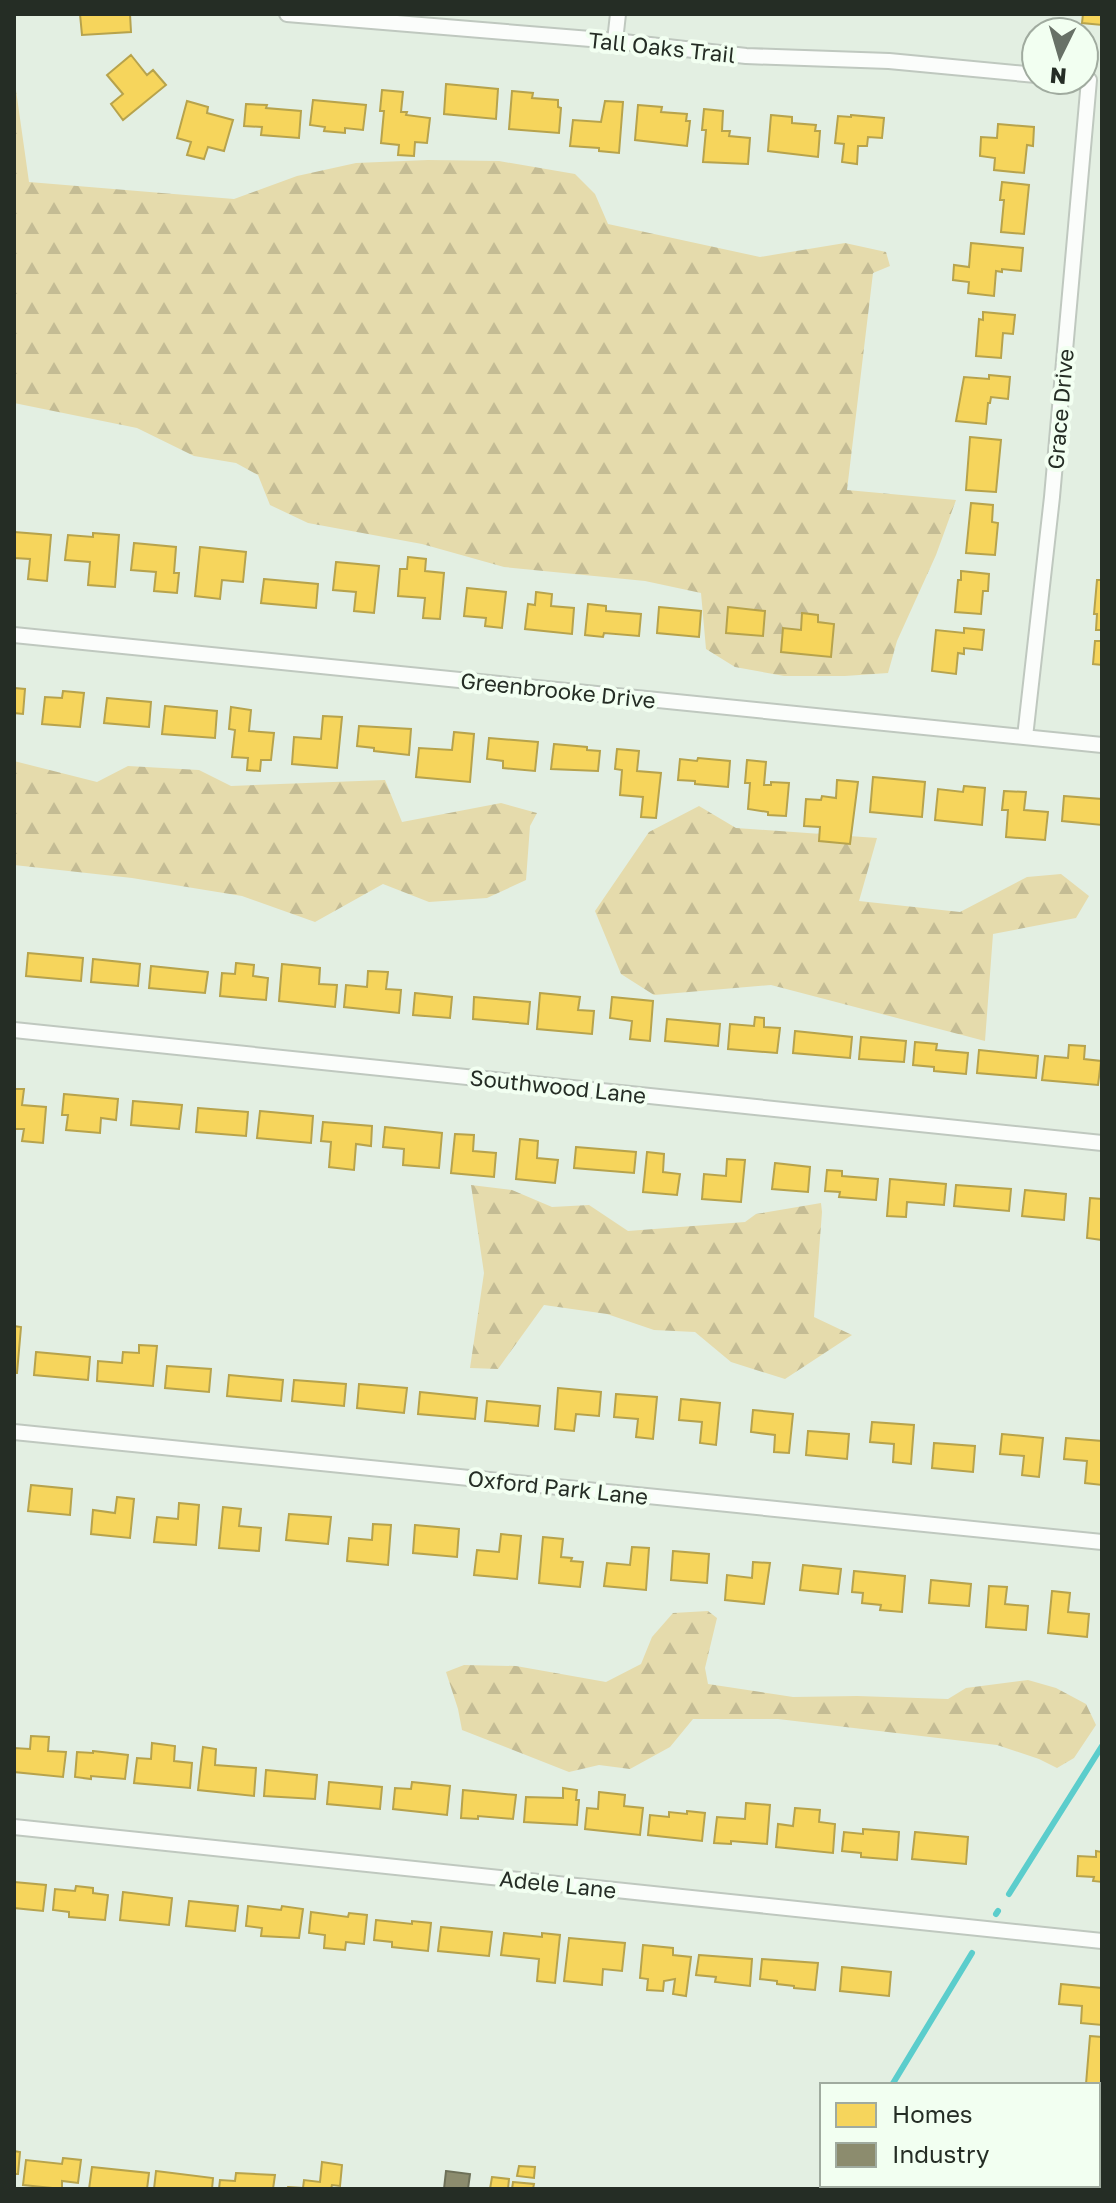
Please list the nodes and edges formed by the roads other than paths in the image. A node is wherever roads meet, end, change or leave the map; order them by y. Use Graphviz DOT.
graph roads {
  1 [pos="287,14"];
  2 [pos="618,14"];
  3 [pos="615,41"];
  4 [pos="1020,73"];
  5 [pos="1091,96"];
  6 [pos="14,635"];
  7 [pos="1025,737"];
  8 [pos="1102,745"];
  9 [pos="14,1030"];
  10 [pos="1102,1143"];
  11 [pos="14,1432"];
  12 [pos="1102,1542"];
  13 [pos="14,1827"];
  14 [pos="1102,1941"];
  1 -- 3 [label="street, Tall Oaks Trail"];
  2 -- 3 [label="street"];
  3 -- 4 [label="street, Tall Oaks Trail"];
  5 -- 7 [label="street, Grace Drive"];
  6 -- 7 [label="street, Greenbrooke Drive"];
  7 -- 8 [label="street, Greenbrooke Drive"];
  9 -- 10 [label="street, Southwood Lane"];
  11 -- 12 [label="street, Oxford Park Lane"];
  13 -- 14 [label="street, Adele Lane"];
}
